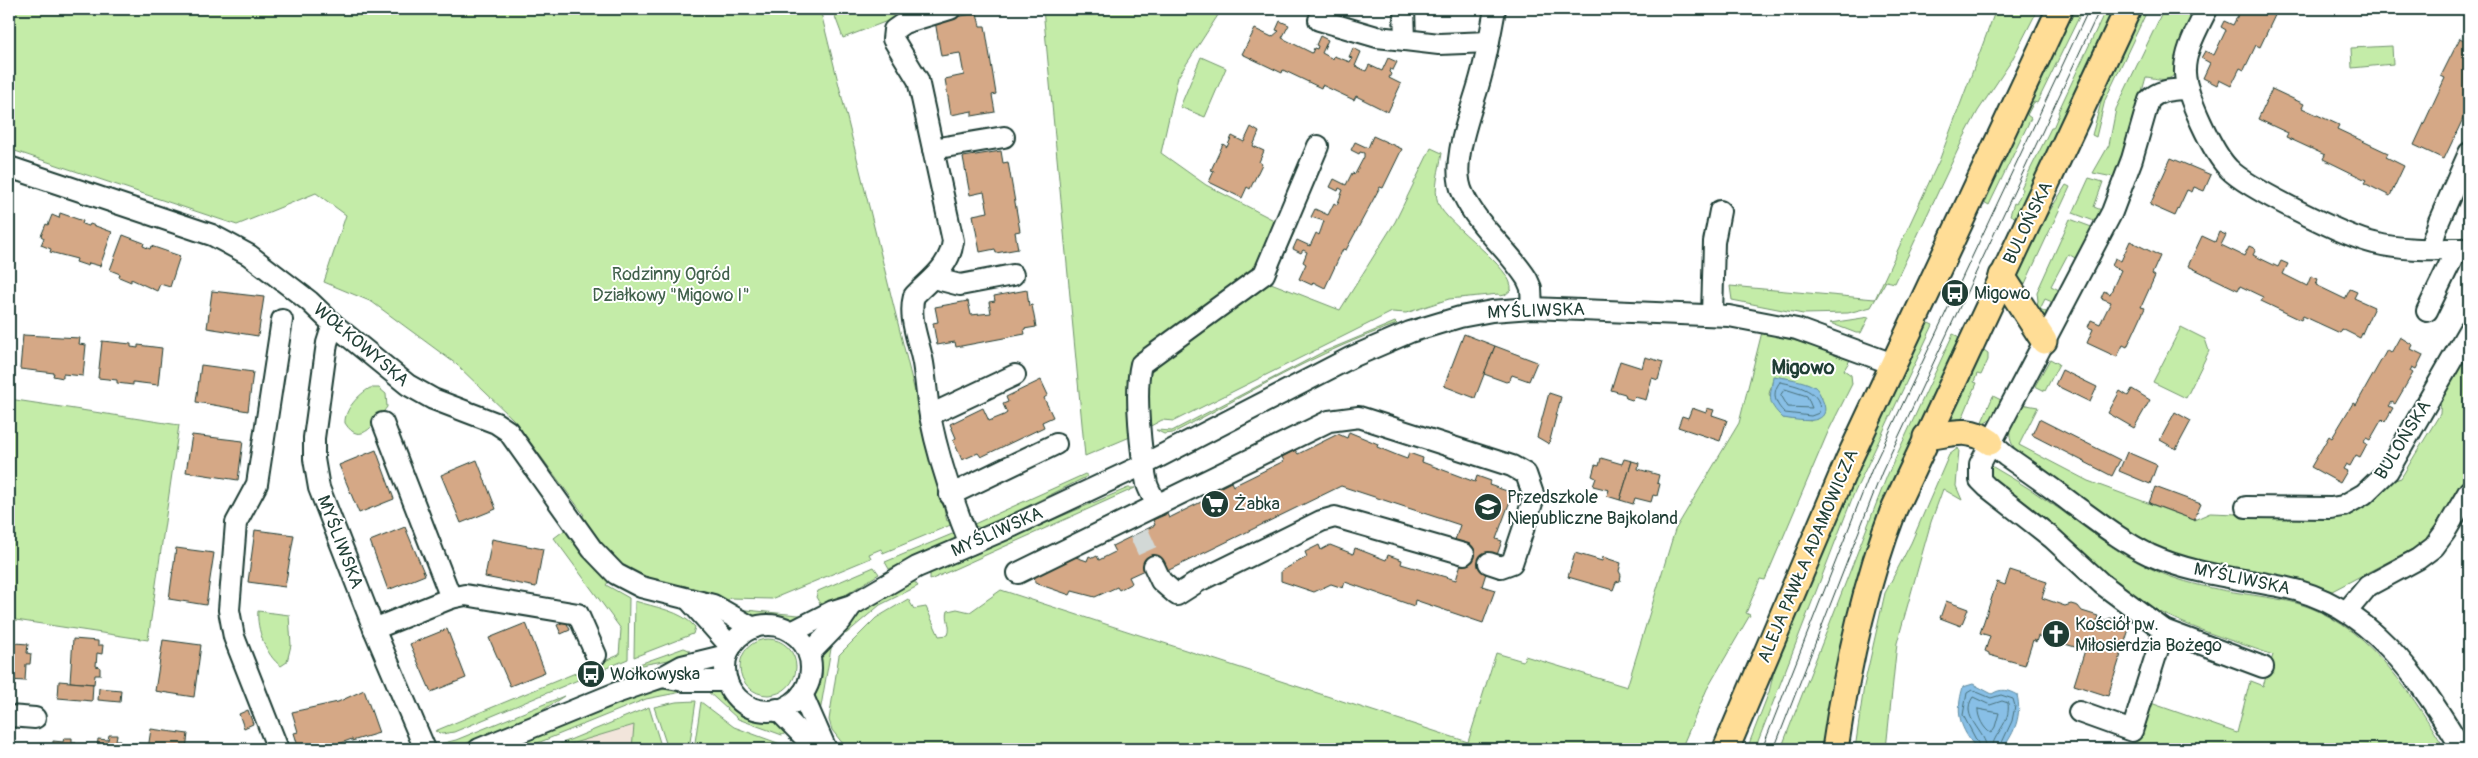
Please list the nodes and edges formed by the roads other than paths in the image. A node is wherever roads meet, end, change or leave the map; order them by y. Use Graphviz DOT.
graph roads {
  1 [pos="950,9"];
  2 [pos="1404,9"];
  3 [pos="1495,9"];
  4 [pos="2060,9"];
  5 [pos="2128,9"];
  6 [pos="2207,9"];
  7 [pos="1319,20"];
  8 [pos="1405,40"];
  9 [pos="1489,42"];
  10 [pos="2188,89"];
  11 [pos="1004,137"];
  12 [pos="1318,146"];
  13 [pos="933,149"];
  14 [pos="2469,153"];
  15 [pos="9,167"];
  16 [pos="1720,211"];
  17 [pos="2430,248"];
  18 [pos="2463,249"];
  19 [pos="1013,275"];
  20 [pos="2002,276"];
  21 [pos="933,278"];
  22 [pos="1532,308"];
  23 [pos="2427,311"];
  24 [pos="1712,315"];
  25 [pos="282,320"];
  26 [pos="333,324"];
  27 [pos="2469,330"];
  28 [pos="2044,341"];
  29 [pos="1893,364"];
  30 [pos="1015,374"];
  31 [pos="930,415"];
  32 [pos="383,423"];
  33 [pos="1926,437"];
  34 [pos="1990,442"];
  35 [pos="1056,444"];
  36 [pos="1145,464"];
  37 [pos="2469,491"];
  38 [pos="950,495"];
  39 [pos="1157,505"];
  40 [pos="2246,507"];
  41 [pos="970,544"];
  42 [pos="1464,554"];
  43 [pos="1489,563"];
  44 [pos="1154,566"];
  45 [pos="1018,573"];
  46 [pos="451,598"];
  47 [pos="690,601"];
  48 [pos="852,605"];
  49 [pos="2347,611"];
  50 [pos="753,628"];
  51 [pos="374,629"];
  52 [pos="2164,630"];
  53 [pos="792,632"];
  54 [pos="729,651"];
  55 [pos="596,654"];
  56 [pos="808,654"];
  57 [pos="2263,667"];
  58 [pos="662,677"];
  59 [pos="727,681"];
  60 [pos="802,694"];
  61 [pos="777,709"];
  62 [pos="2079,712"];
  63 [pos="9,716"];
  64 [pos="35,718"];
  65 [pos="278,749"];
  66 [pos="425,749"];
  67 [pos="479,749"];
  68 [pos="820,749"];
  69 [pos="826,749"];
  70 [pos="1726,749"];
  71 [pos="1835,749"];
  72 [pos="2462,749"];
  1 -- 13 [label="street"];
  2 -- 8 [label="street"];
  3 -- 9 [label="street"];
  4 -- 29 [label="main road"];
  5 -- 20 [label="main road, BULOŃSKA"];
  6 -- 10 [label="street"];
  7 -- 8 [label="street"];
  8 -- 9 [label="street"];
  9 -- 22 [label="street"];
  10 -- 17 [label="street"];
  10 -- 28 [label="street"];
  11 -- 13 [label="street"];
  12 -- 36 [label="street"];
  13 -- 21 [label="street"];
  14 -- 17 [label="street"];
  15 -- 26 [label="street, WOŁKOWYSKA"];
  16 -- 24 [label="street"];
  17 -- 18 [label="street"];
  18 -- 23 [label="street"];
  19 -- 21 [label="street"];
  20 -- 28 [label="main road"];
  20 -- 33 [label="main road, BULOŃSKA"];
  21 -- 31 [label="street"];
  22 -- 24 [label="street, MYŚLIWSKA"];
  22 -- 36 [label="street, MYŚLIWSKA"];
  24 -- 29 [label="street, MYŚLIWSKA"];
  25 -- 65 [label="street"];
  26 -- 47 [label="street, WOŁKOWYSKA"];
  26 -- 51 [label="street, MYŚLIWSKA"];
  27 -- 40 [label="street, BULOŃSKA"];
  28 -- 34 [label="street"];
  29 -- 70 [label="main road, ALEJA PAWŁA ADAMOWICZA"];
  30 -- 31 [label="street"];
  31 -- 38 [label="street"];
  32 -- 46 [label="street"];
  33 -- 34 [label="main road"];
  33 -- 71 [label="main road"];
  34 -- 49 [label="street, MYŚLIWSKA"];
  34 -- 52 [label="street"];
  35 -- 38 [label="street"];
  36 -- 39 [label="street"];
  36 -- 41 [label="street, MYŚLIWSKA"];
  37 -- 49 [label="street"];
  38 -- 41 [label="street"];
  39 -- 43 [label="street"];
  39 -- 45 [label="street"];
  41 -- 48 [label="street, MYŚLIWSKA"];
  42 -- 44 [label="street"];
  46 -- 51 [label="street"];
  46 -- 55 [label="street"];
  47 -- 50 [label="street, WOŁKOWYSKA"];
  47 -- 54 [label="street"];
  48 -- 53 [label="street, MYŚLIWSKA"];
  48 -- 56 [label="street, MYŚLIWSKA"];
  49 -- 72 [label="street, MYŚLIWSKA"];
  50 -- 53 [label="street"];
  50 -- 54 [label="street"];
  51 -- 66 [label="street, MYŚLIWSKA"];
  52 -- 57 [label="street"];
  52 -- 62 [label="street"];
  53 -- 56 [label="street"];
  54 -- 58 [label="street"];
  54 -- 59 [label="street"];
  56 -- 60 [label="street"];
  58 -- 59 [label="street"];
  58 -- 67 [label="street"];
  59 -- 61 [label="street"];
  60 -- 61 [label="street"];
  60 -- 69 [label="street"];
  61 -- 68 [label="street"];
  63 -- 64 [label="street"];
}
